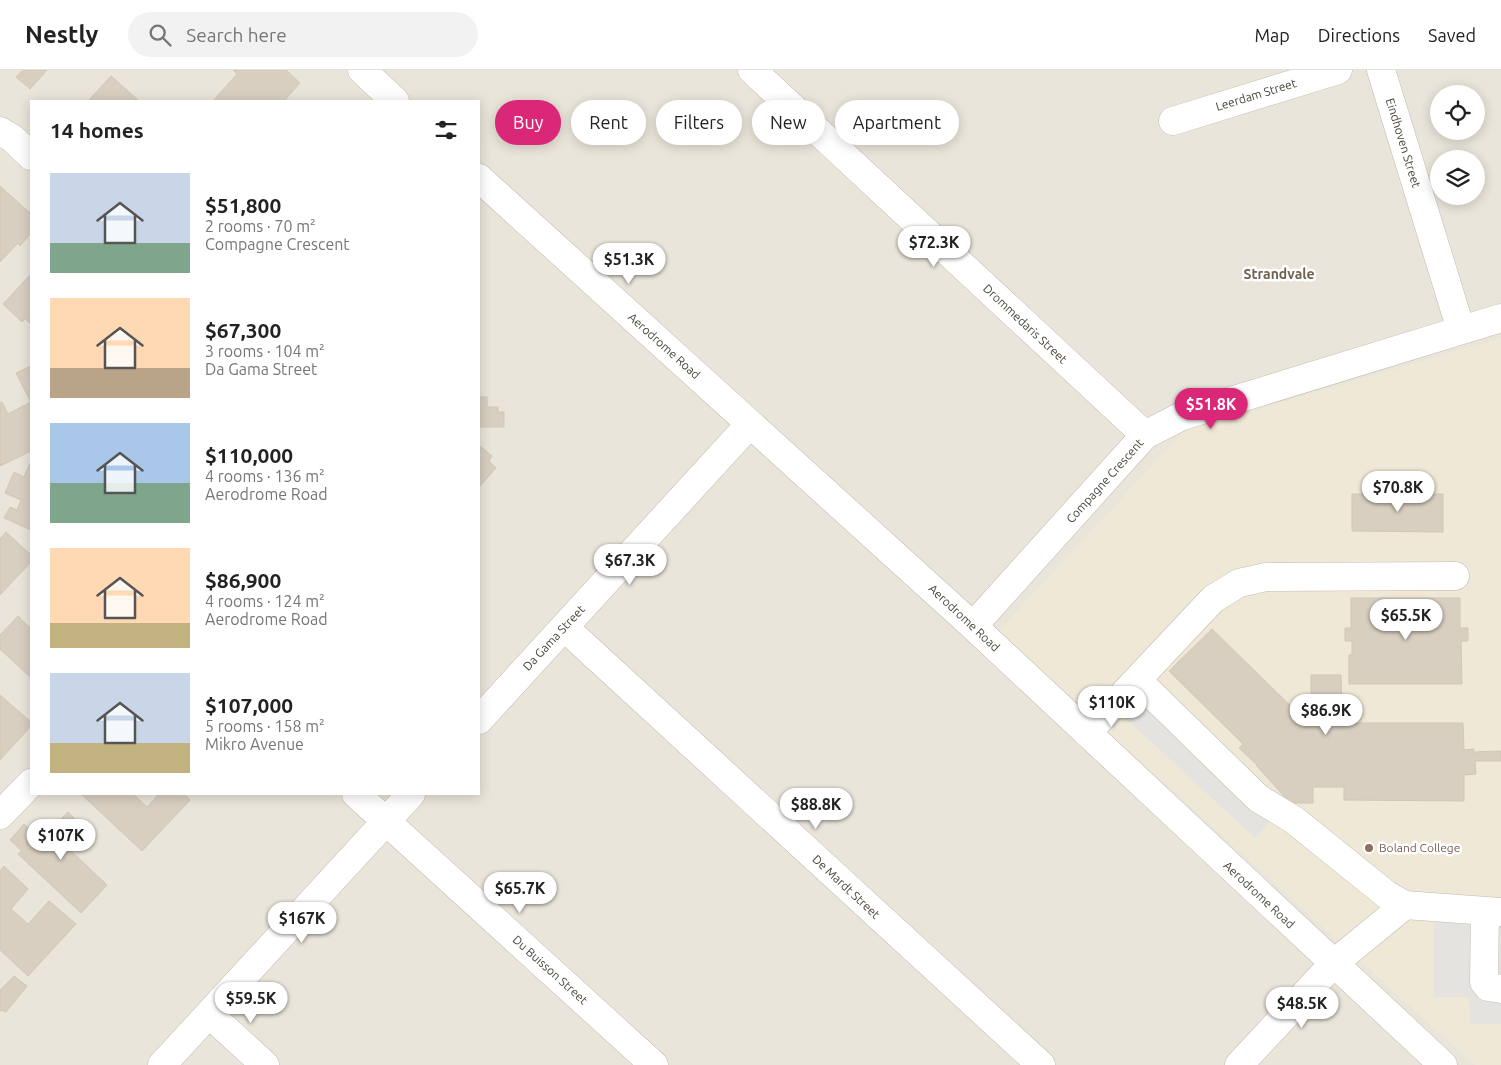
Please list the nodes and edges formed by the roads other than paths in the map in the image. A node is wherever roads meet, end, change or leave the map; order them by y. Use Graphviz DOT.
graph roads {
  1 [pos="362,70"];
  2 [pos="1338,70"];
  3 [pos="1381,70"];
  4 [pos="763,74"];
  5 [pos="393,100"];
  6 [pos="1173,120"];
  7 [pos="0,132"];
  8 [pos="30,155"];
  9 [pos="480,179"];
  10 [pos="1501,318"];
  11 [pos="1461,330"];
  12 [pos="750,424"];
  13 [pos="1145,435"];
  14 [pos="1455,576"];
  15 [pos="973,626"];
  16 [pos="564,627"];
  17 [pos="1136,680"];
  18 [pos="480,719"];
  19 [pos="1087,733"];
  20 [pos="30,783"];
  21 [pos="357,795"];
  22 [pos="410,795"];
  23 [pos="0,816"];
  24 [pos="386,821"];
  25 [pos="1405,905"];
  26 [pos="1493,912"];
  27 [pos="1332,964"];
  28 [pos="1501,989"];
  29 [pos="209,1014"];
  30 [pos="162,1065"];
  31 [pos="265,1065"];
  32 [pos="654,1065"];
  33 [pos="1040,1065"];
  34 [pos="1239,1065"];
  35 [pos="1443,1065"];
  1 -- 5 [label="street"];
  2 -- 6 [label="street, Leerdam Street"];
  3 -- 11 [label="street, Eindhoven Street"];
  4 -- 13 [label="street, Drommedaris Street"];
  7 -- 8 [label="street"];
  9 -- 12 [label="street, Aerodrome Road"];
  10 -- 11 [label="street, Compagne Crescent"];
  11 -- 13 [label="street, Compagne Crescent"];
  12 -- 15 [label="street, Aerodrome Road"];
  12 -- 16 [label="street, Da Gama Street"];
  13 -- 15 [label="street, Compagne Crescent"];
  14 -- 17 [label="street"];
  15 -- 19 [label="street, Aerodrome Road"];
  16 -- 18 [label="street, Da Gama Street"];
  16 -- 33 [label="street, De Mardt Street"];
  17 -- 19 [label="street"];
  17 -- 25 [label="street"];
  19 -- 27 [label="street, Aerodrome Road"];
  20 -- 23 [label="street"];
  21 -- 24 [label="street, Du Buisson Street"];
  22 -- 24 [label="street"];
  24 -- 29 [label="street"];
  24 -- 32 [label="street, Du Buisson Street"];
  25 -- 26 [label="street"];
  25 -- 27 [label="street"];
  26 -- 28 [label="street"];
  27 -- 34 [label="street"];
  27 -- 35 [label="street, Aerodrome Road"];
  29 -- 30 [label="street"];
  29 -- 31 [label="street"];
}
